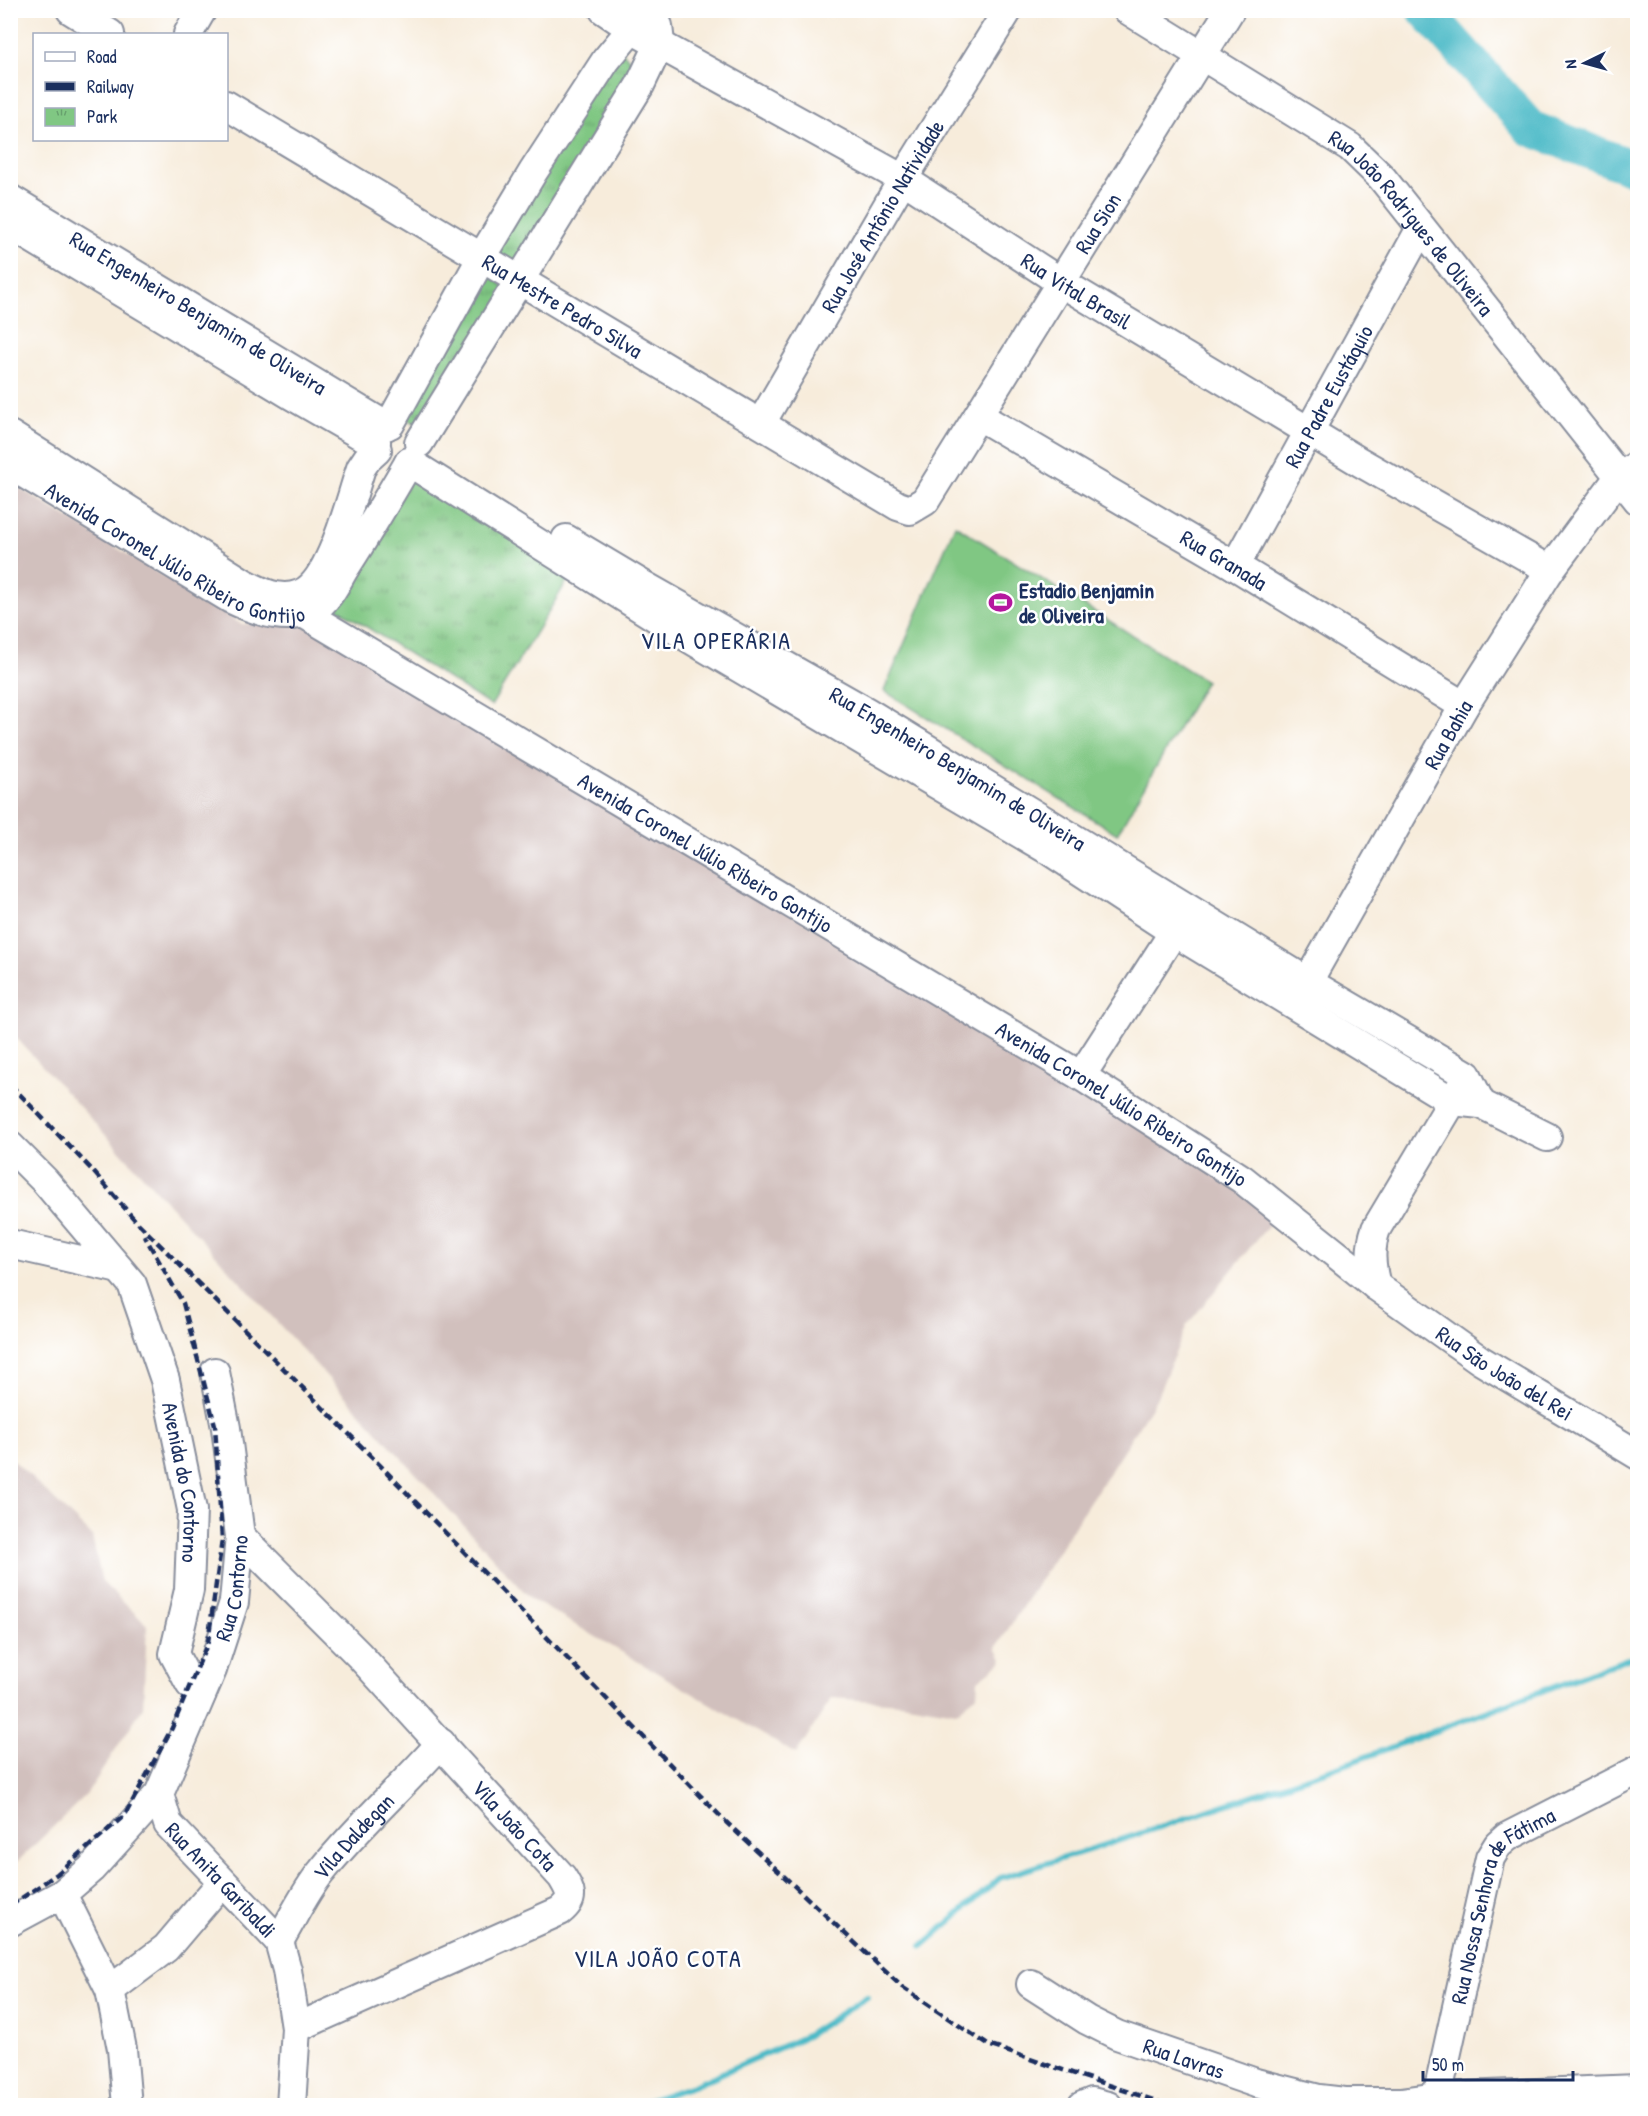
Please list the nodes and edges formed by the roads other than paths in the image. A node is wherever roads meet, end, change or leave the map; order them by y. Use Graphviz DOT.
graph roads {
  1 [pos="71,10"];
  2 [pos="202,10"];
  3 [pos="604,10"];
  4 [pos="1008,10"];
  5 [pos="1128,10"];
  6 [pos="1230,10"];
  7 [pos="653,25"];
  8 [pos="108,33"];
  9 [pos="189,33"];
  10 [pos="1203,57"];
  11 [pos="228,106"];
  12 [pos="903,180"];
  13 [pos="10,199"];
  14 [pos="10,225"];
  15 [pos="1421,228"];
  16 [pos="482,257"];
  17 [pos="520,280"];
  18 [pos="1062,282"];
  19 [pos="174,310"];
  20 [pos="979,416"];
  21 [pos="761,423"];
  22 [pos="1310,431"];
  23 [pos="10,435"];
  24 [pos="382,436"];
  25 [pos="413,455"];
  26 [pos="10,465"];
  27 [pos="1628,471"];
  28 [pos="64,483"];
  29 [pos="1638,500"];
  30 [pos="898,506"];
  31 [pos="1234,566"];
  32 [pos="1550,570"];
  33 [pos="298,600"];
  34 [pos="1464,706"];
  35 [pos="1181,921"];
  36 [pos="1302,993"];
  37 [pos="1467,1075"];
  38 [pos="1081,1076"];
  39 [pos="1452,1101"];
  40 [pos="1481,1104"];
  41 [pos="1547,1137"];
  42 [pos="10,1146"];
  43 [pos="10,1244"];
  44 [pos="119,1269"];
  45 [pos="1376,1286"];
  46 [pos="215,1372"];
  47 [pos="1638,1455"];
  48 [pos="240,1536"];
  49 [pos="201,1695"];
  50 [pos="441,1743"];
  51 [pos="1638,1770"];
  52 [pos="159,1794"];
  53 [pos="222,1881"];
  54 [pos="62,1894"];
  55 [pos="10,1922"];
  56 [pos="279,1941"];
  57 [pos="1031,1984"];
  58 [pos="110,1990"];
  59 [pos="296,2028"];
  60 [pos="1638,2089"];
  61 [pos="1437,2097"];
  62 [pos="127,2106"];
  63 [pos="291,2106"];
  64 [pos="1082,2106"];
  65 [pos="1108,2106"];
  1 -- 8 [label="street"];
  2 -- 9 [label="street"];
  3 -- 7 [label="street, Rua Vital Brasil"];
  4 -- 12 [label="street, Rua José Antônio Natividade"];
  5 -- 10 [label="street, Rua João Rodrigues de Oliveira"];
  6 -- 10 [label="street, Rua Sion"];
  7 -- 12 [label="street, Rua Vital Brasil"];
  7 -- 16 [label="street"];
  7 -- 17 [label="street"];
  10 -- 15 [label="street, Rua João Rodrigues de Oliveira"];
  10 -- 18 [label="street, Rua Sion"];
  11 -- 16 [label="street, Rua Mestre Pedro Silva"];
  12 -- 18 [label="street, Rua Vital Brasil"];
  12 -- 21 [label="street, Rua José Antônio Natividade"];
  13 -- 19 [label="street, Rua Engenheiro Benjamim de Oliveira"];
  14 -- 19 [label="street, Rua Engenheiro Benjamim de Oliveira"];
  15 -- 22 [label="street, Rua Padre Eustáquio"];
  15 -- 27 [label="street, Rua João Rodrigues de Oliveira"];
  16 -- 17 [label="street, Rua Mestre Pedro Silva"];
  16 -- 24 [label="street"];
  17 -- 21 [label="street, Rua Mestre Pedro Silva"];
  17 -- 25 [label="street"];
  18 -- 20 [label="street, Rua Sion"];
  18 -- 22 [label="street, Rua Vital Brasil"];
  19 -- 24 [label="street, Rua Engenheiro Benjamim de Oliveira"];
  20 -- 30 [label="street, Rua Sion"];
  20 -- 31 [label="street, Rua Granada"];
  21 -- 30 [label="street, Rua Mestre Pedro Silva"];
  22 -- 31 [label="street, Rua Padre Eustáquio"];
  22 -- 32 [label="street, Rua Vital Brasil"];
  23 -- 28 [label="street, Avenida Coronel Júlio Ribeiro Gontijo"];
  24 -- 25 [label="street"];
  24 -- 25 [label="street"];
  24 -- 33 [label="street"];
  25 -- 33 [label="street"];
  25 -- 35 [label="street, Rua Engenheiro Benjamim de Oliveira"];
  26 -- 28 [label="street, Avenida Coronel Júlio Ribeiro Gontijo"];
  27 -- 29 [label="street, Rua João Rodrigues de Oliveira"];
  27 -- 32 [label="street, Rua Bahia"];
  28 -- 33 [label="street, Avenida Coronel Júlio Ribeiro Gontijo"];
  31 -- 34 [label="street, Rua Granada"];
  32 -- 34 [label="street, Rua Bahia"];
  33 -- 38 [label="street, Avenida Coronel Júlio Ribeiro Gontijo"];
  34 -- 36 [label="street, Rua Bahia"];
  35 -- 36 [label="street, Rua Engenheiro Benjamim de Oliveira"];
  35 -- 38 [label="street"];
  36 -- 37 [label="street, Rua Engenheiro Benjamim de Oliveira"];
  36 -- 39 [label="street, Rua Engenheiro Benjamim de Oliveira"];
  37 -- 39 [label="street"];
  37 -- 40 [label="street"];
  38 -- 45 [label="street, Avenida Coronel Júlio Ribeiro Gontijo"];
  39 -- 40 [label="street, Rua Engenheiro Benjamim de Oliveira"];
  39 -- 45 [label="street"];
  40 -- 41 [label="street, Rua Engenheiro Benjamim de Oliveira"];
  42 -- 44 [label="street, Avenida do Contorno"];
  43 -- 44 [label="street"];
  44 -- 49 [label="street, Avenida do Contorno"];
  45 -- 47 [label="street, Rua São João del Rei"];
  46 -- 48 [label="street, Rua Contorno"];
  48 -- 49 [label="street, Rua Contorno"];
  48 -- 50 [label="street, Vila João Cota"];
  49 -- 52 [label="street, Rua Contorno"];
  50 -- 56 [label="street, Vila Daldegan"];
  50 -- 59 [label="street, Vila João Cota"];
  51 -- 61 [label="street, Rua Nossa Senhora de Fátima"];
  52 -- 53 [label="street, Rua Anita Garibaldi"];
  52 -- 54 [label="street, Rua Contorno"];
  53 -- 56 [label="street, Rua Anita Garibaldi"];
  53 -- 58 [label="street"];
  54 -- 55 [label="street, Rua Contorno"];
  54 -- 58 [label="street"];
  56 -- 59 [label="street, Rua Anita Garibaldi"];
  57 -- 61 [label="street, Rua Lavras"];
  58 -- 62 [label="street"];
  59 -- 63 [label="street, Rua Anita Garibaldi"];
  60 -- 61 [label="street, Rua Lavras"];
  64 -- 65 [label="street"];
}
